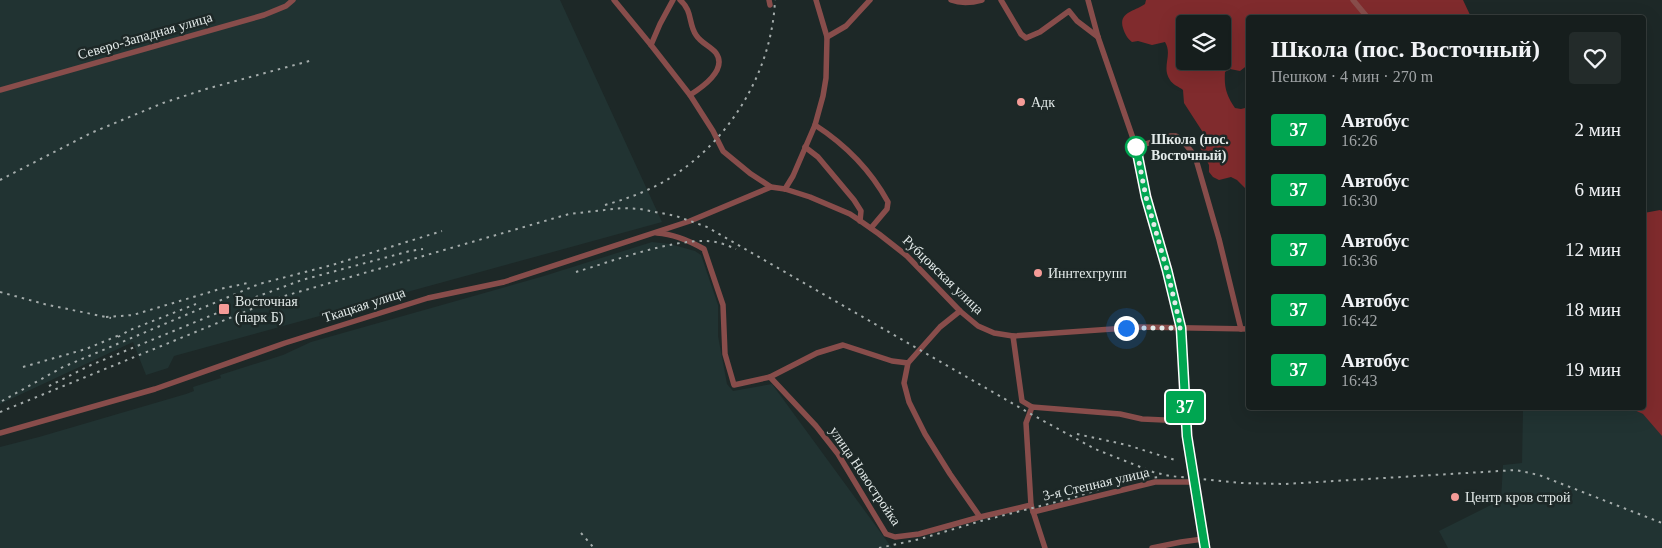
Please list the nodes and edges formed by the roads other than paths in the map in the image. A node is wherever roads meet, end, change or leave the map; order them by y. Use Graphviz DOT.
graph roads {
  1 [pos="294,0"];
  2 [pos="614,0"];
  3 [pos="673,0"];
  4 [pos="680,0"];
  5 [pos="816,0"];
  6 [pos="870,0"];
  7 [pos="950,0"];
  8 [pos="982,0"];
  9 [pos="1001,0"];
  10 [pos="1088,0"];
  11 [pos="1354,0"];
  12 [pos="1366,15"];
  13 [pos="827,37"];
  14 [pos="1098,37"];
  15 [pos="651,45"];
  16 [pos="0,90"];
  17 [pos="690,95"];
  18 [pos="815,125"];
  19 [pos="805,147"];
  20 [pos="1136,147"];
  21 [pos="770,187"];
  22 [pos="785,189"];
  23 [pos="860,221"];
  24 [pos="871,228"];
  25 [pos="652,233"];
  26 [pos="960,311"];
  27 [pos="1181,328"];
  28 [pos="1241,329"];
  29 [pos="1246,329"];
  30 [pos="1013,336"];
  31 [pos="908,363"];
  32 [pos="770,377"];
  33 [pos="1032,407"];
  34 [pos="1186,421"];
  35 [pos="0,433"];
  36 [pos="1194,482"];
  37 [pos="1032,509"];
  38 [pos="980,517"];
  39 [pos="902,537"];
  40 [pos="1204,539"];
  41 [pos="1045,548"];
  42 [pos="1152,548"];
  43 [pos="1205,548"];
  1 -- 16 [label="street, Северо-Западная улица"];
  2 -- 15 [label="street"];
  3 -- 15 [label="street"];
  4 -- 17 [label="street"];
  5 -- 13 [label="street"];
  6 -- 13 [label="street"];
  7 -- 8 [label="street"];
  9 -- 14 [label="street"];
  10 -- 14 [label="street"];
  11 -- 12 [label="street"];
  13 -- 18 [label="street"];
  14 -- 20 [label="street"];
  15 -- 17 [label="street"];
  17 -- 21 [label="street"];
  18 -- 19 [label="street"];
  18 -- 24 [label="street"];
  19 -- 22 [label="street"];
  19 -- 23 [label="street"];
  20 -- 27 [label="street"];
  20 -- 28 [label="street"];
  21 -- 22 [label="street, Рубцовская улица"];
  21 -- 25 [label="street, Ткацкая улица"];
  22 -- 23 [label="street, Рубцовская улица"];
  23 -- 24 [label="street, Рубцовская улица"];
  24 -- 26 [label="street, Рубцовская улица"];
  25 -- 32 [label="street, Ткацкая улица"];
  25 -- 35 [label="street, Ткацкая улица"];
  26 -- 30 [label="street, Рубцовская улица"];
  26 -- 31 [label="street"];
  27 -- 28 [label="street, Рубцовская улица"];
  27 -- 30 [label="street, Рубцовская улица"];
  27 -- 34 [label="street"];
  28 -- 29 [label="street, Рубцовская улица"];
  30 -- 33 [label="street"];
  31 -- 32 [label="street"];
  31 -- 38 [label="street"];
  32 -- 39 [label="street, улица Новостройка"];
  33 -- 34 [label="street"];
  33 -- 37 [label="street"];
  34 -- 36 [label="street"];
  36 -- 37 [label="street, 3-я Степная улица"];
  36 -- 40 [label="street"];
  37 -- 38 [label="street, 3-я Степная улица"];
  37 -- 41 [label="street"];
  38 -- 39 [label="street, 3-я Степная улица"];
  40 -- 42 [label="street"];
  40 -- 43 [label="street"];
}
